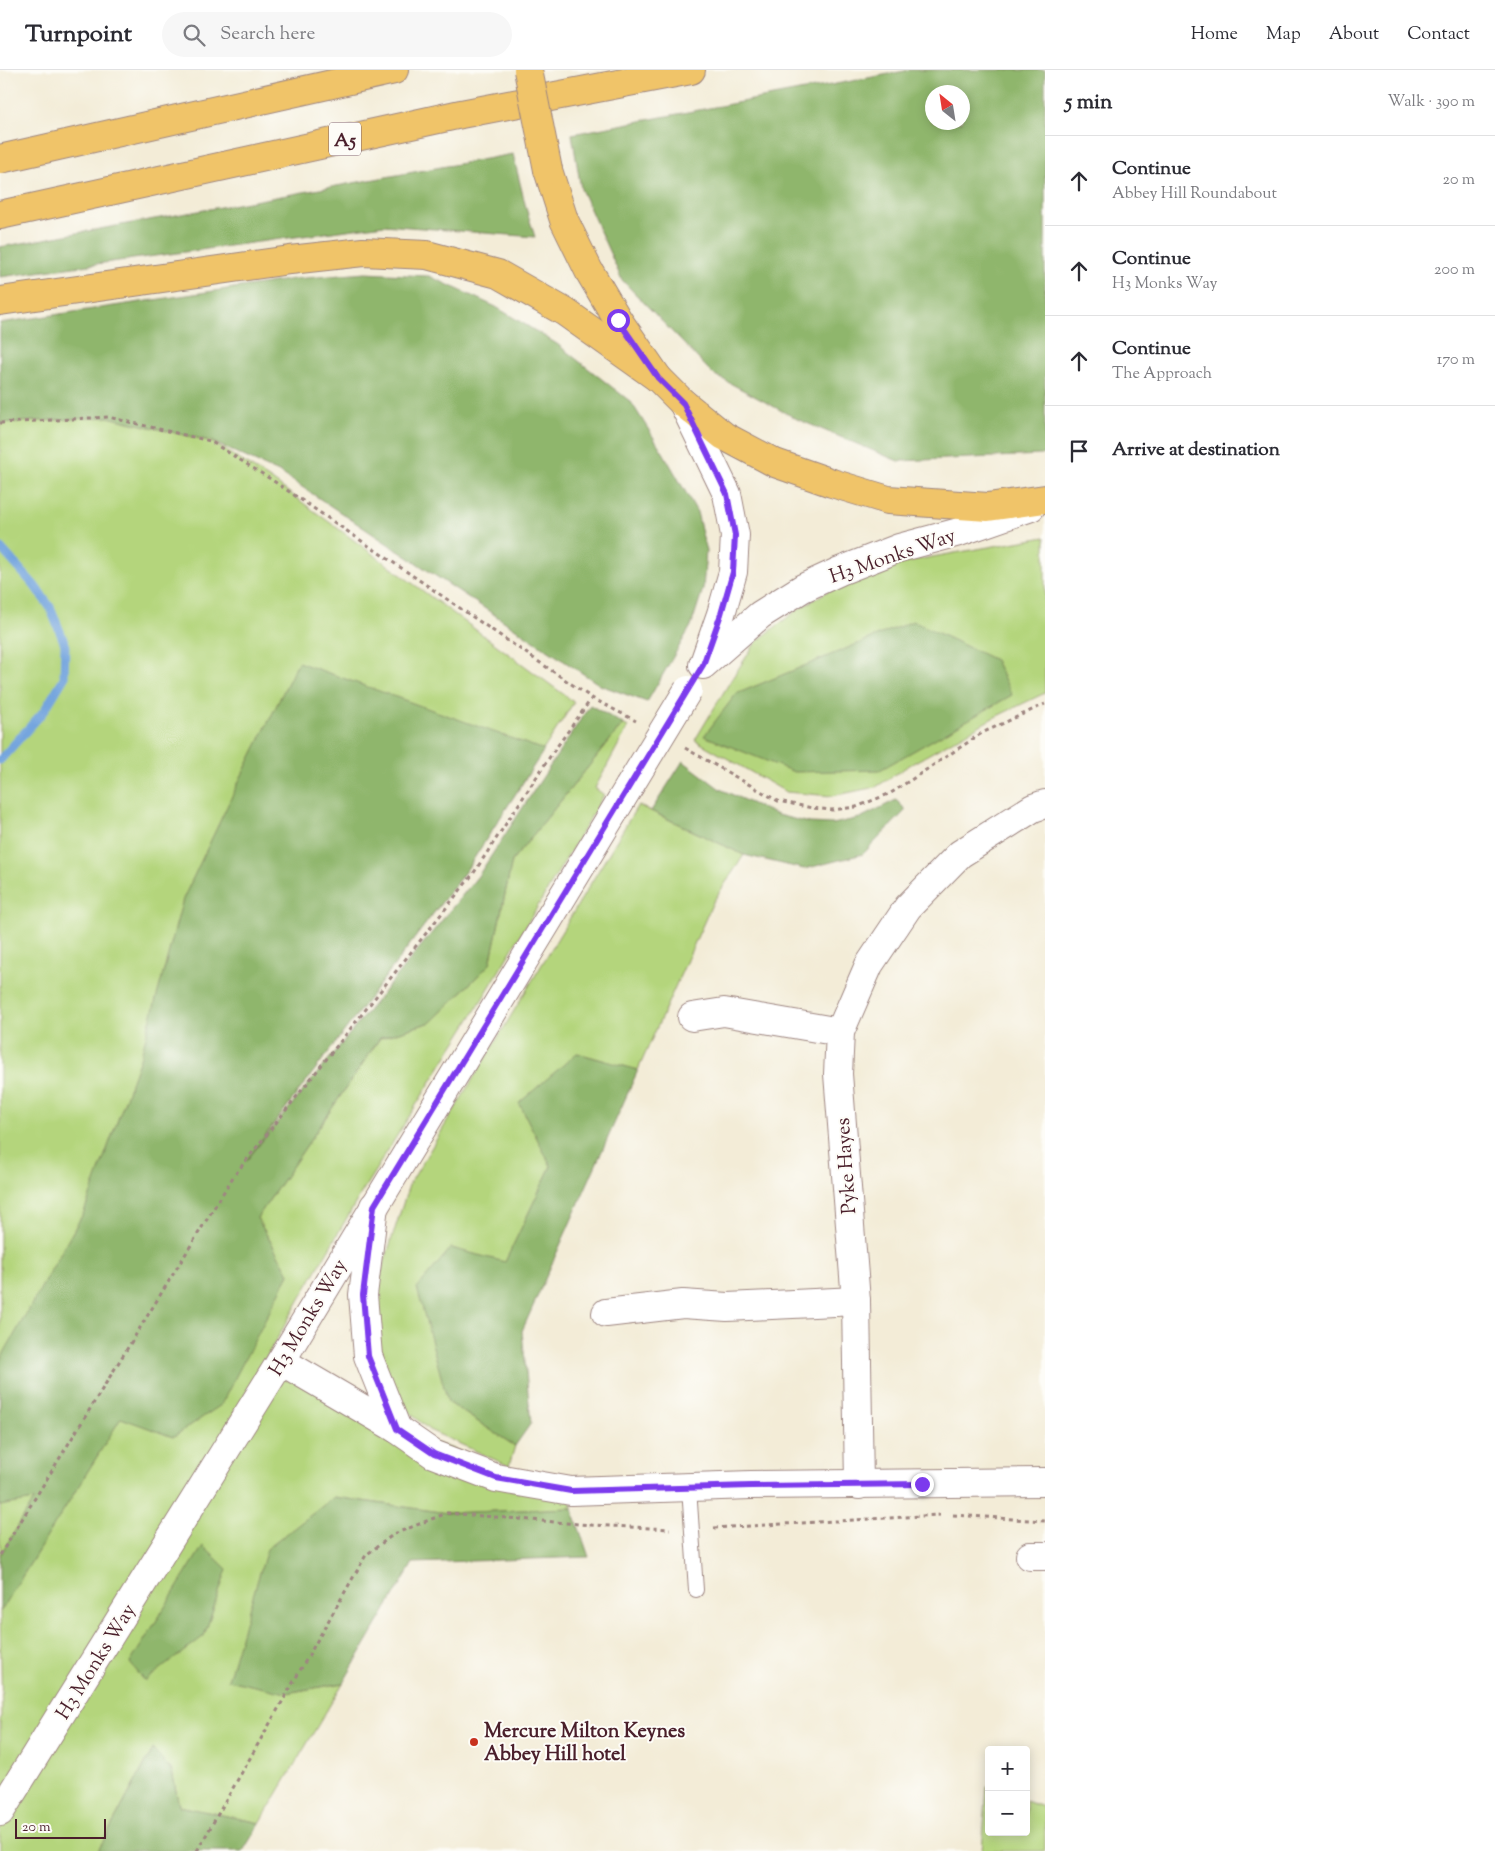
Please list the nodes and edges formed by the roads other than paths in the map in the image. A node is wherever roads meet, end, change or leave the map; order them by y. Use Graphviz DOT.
graph roads {
  1 [pos="394,70"];
  2 [pos="528,70"];
  3 [pos="690,70"];
  4 [pos="0,159"];
  5 [pos="0,215"];
  6 [pos="0,301"];
  7 [pos="658,378"];
  8 [pos="683,403"];
  9 [pos="1045,501"];
  10 [pos="703,665"];
  11 [pos="1045,804"];
  12 [pos="692,1017"];
  13 [pos="840,1032"];
  14 [pos="374,1206"];
  15 [pos="856,1301"];
  16 [pos="606,1312"];
  17 [pos="281,1360"];
  18 [pos="397,1429"];
  19 [pos="1045,1482"];
  20 [pos="859,1485"];
  21 [pos="689,1488"];
  22 [pos="696,1590"];
  23 [pos="0,1812"];
  1 -- 4 [label="main road"];
  2 -- 7 [label="main road, bridge"];
  3 -- 5 [label="main road, A5"];
  6 -- 7 [label="main road"];
  7 -- 8 [label="main road"];
  8 -- 9 [label="main road"];
  8 -- 10 [label="street, H3 Monks Way"];
  9 -- 10 [label="street, H3 Monks Way"];
  10 -- 14 [label="street, H3 Monks Way, bridge"];
  11 -- 13 [label="street, Pyke Hayes"];
  12 -- 13 [label="street"];
  13 -- 15 [label="street, Pyke Hayes"];
  14 -- 17 [label="street, H3 Monks Way"];
  14 -- 18 [label="street"];
  15 -- 16 [label="street"];
  15 -- 20 [label="street, Pyke Hayes"];
  17 -- 18 [label="street"];
  17 -- 23 [label="street, H3 Monks Way"];
  18 -- 21 [label="street"];
  19 -- 20 [label="street"];
  20 -- 21 [label="street"];
  21 -- 22 [label="lane"];
}
